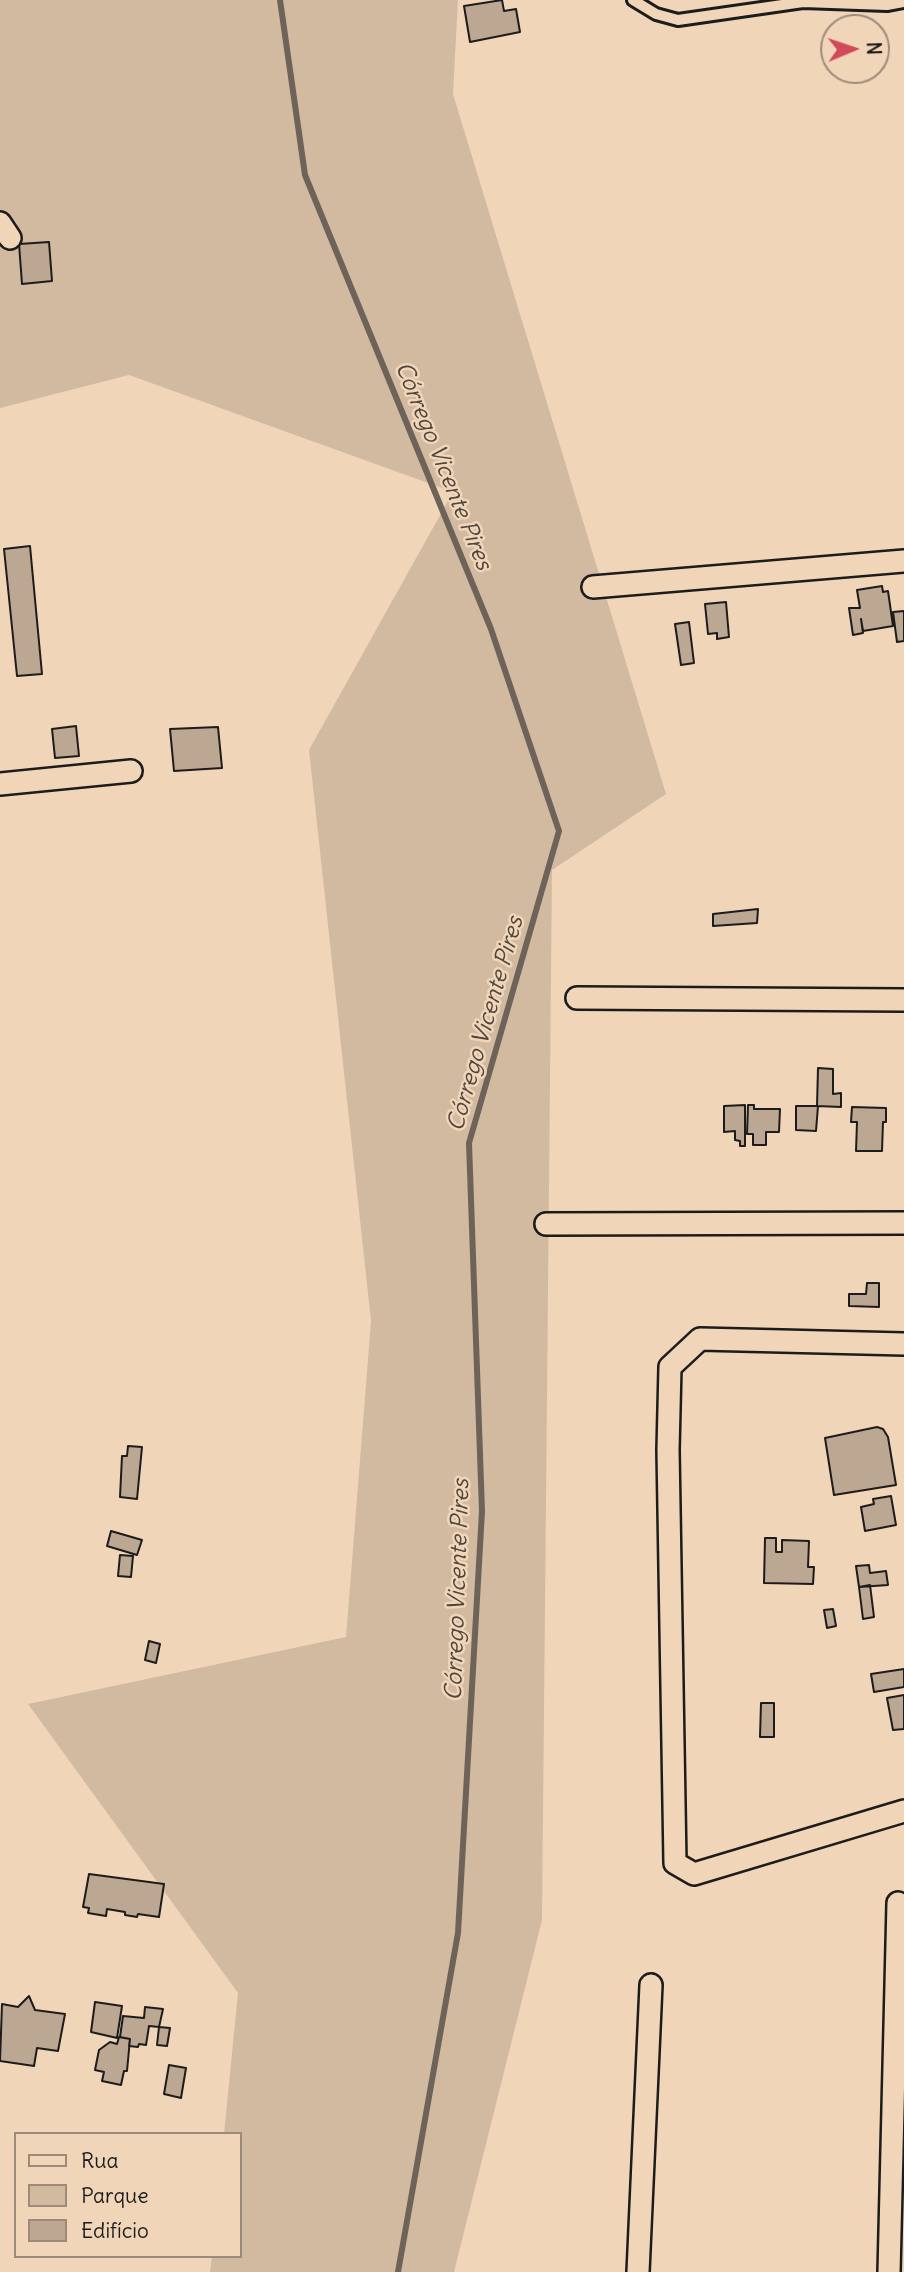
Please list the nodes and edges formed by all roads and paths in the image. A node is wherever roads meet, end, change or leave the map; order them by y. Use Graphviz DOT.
graph roads {
  1 [pos="633,0"];
  2 [pos="904,2"];
  3 [pos="904,561"];
  4 [pos="593,587"];
  5 [pos="131,771"];
  6 [pos="0,784"];
  7 [pos="577,998"];
  8 [pos="904,1000"];
  9 [pos="904,1223"];
  10 [pos="546,1224"];
  11 [pos="904,1344"];
  12 [pos="904,1811"];
  13 [pos="898,1903"];
  14 [pos="651,1985"];
  15 [pos="638,2272"];
  16 [pos="888,2272"];
  1 -- 2 [label="lane"];
  3 -- 4 [label="street"];
  5 -- 6 [label="street"];
  7 -- 8 [label="street"];
  9 -- 10 [label="street"];
  11 -- 12 [label="street"];
  13 -- 16 [label="street"];
  14 -- 15 [label="street"];
}
